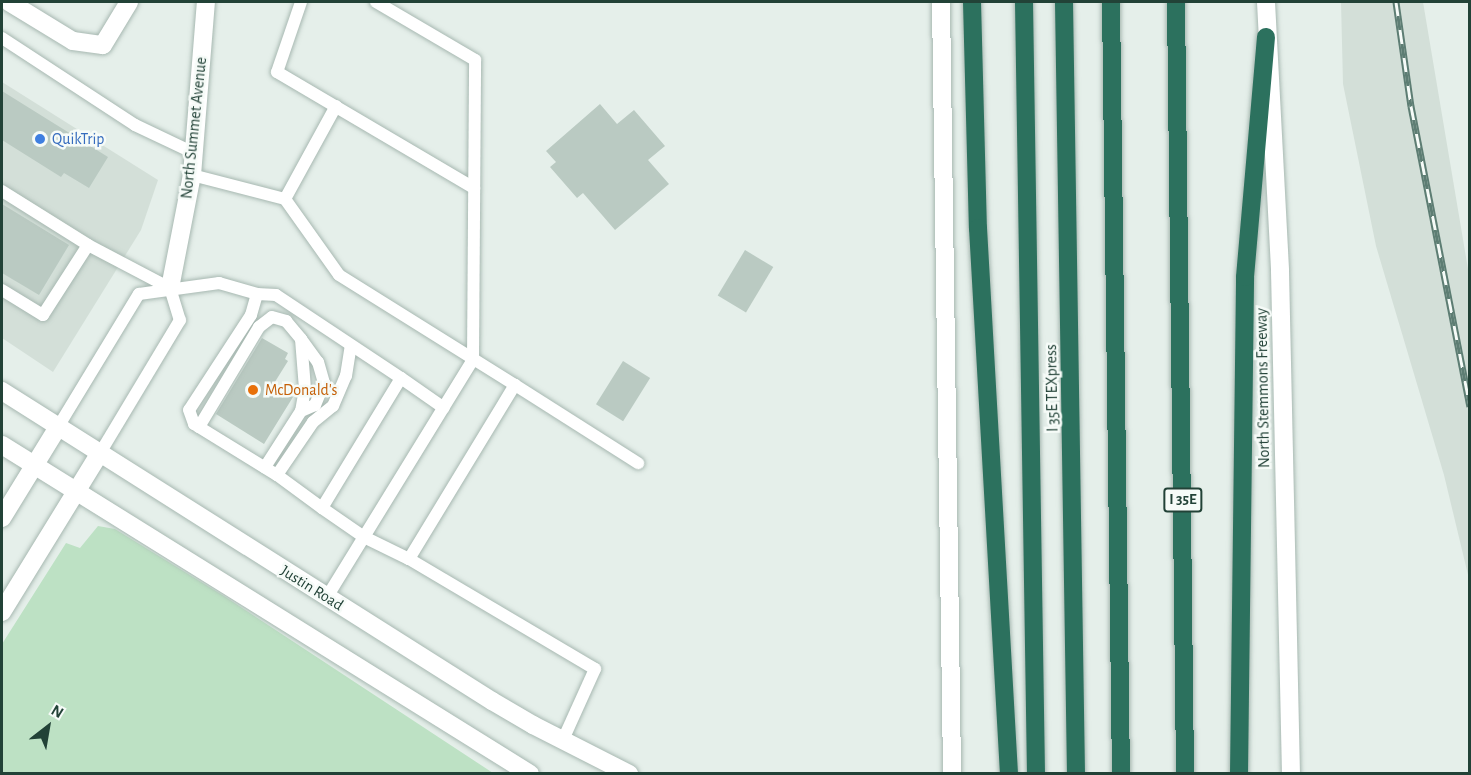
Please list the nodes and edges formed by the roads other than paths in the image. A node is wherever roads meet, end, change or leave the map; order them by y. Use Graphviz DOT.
graph roads {
  1 [pos="9,2"];
  2 [pos="129,2"];
  3 [pos="206,2"];
  4 [pos="301,2"];
  5 [pos="376,2"];
  6 [pos="940,2"];
  7 [pos="972,2"];
  8 [pos="1024,2"];
  9 [pos="1064,2"];
  10 [pos="1111,2"];
  11 [pos="1176,2"];
  12 [pos="1266,2"];
  13 [pos="1266,37"];
  14 [pos="2,38"];
  15 [pos="336,106"];
  16 [pos="194,153"];
  17 [pos="192,175"];
  18 [pos="474,188"];
  19 [pos="2,191"];
  20 [pos="285,199"];
  21 [pos="88,246"];
  22 [pos="170,288"];
  23 [pos="2,290"];
  24 [pos="257,294"];
  25 [pos="301,339"];
  26 [pos="351,345"];
  27 [pos="473,360"];
  28 [pos="401,378"];
  29 [pos="515,385"];
  30 [pos="2,391"];
  31 [pos="444,408"];
  32 [pos="301,411"];
  33 [pos="58,427"];
  34 [pos="199,427"];
  35 [pos="2,445"];
  36 [pos="100,453"];
  37 [pos="638,463"];
  38 [pos="34,466"];
  39 [pos="265,467"];
  40 [pos="278,475"];
  41 [pos="77,492"];
  42 [pos="321,508"];
  43 [pos="2,518"];
  44 [pos="364,537"];
  45 [pos="409,559"];
  46 [pos="327,597"];
  47 [pos="2,612"];
  48 [pos="563,741"];
  49 [pos="1036,772"];
  50 [pos="530,774"];
  51 [pos="629,774"];
  52 [pos="952,774"];
  53 [pos="1009,774"];
  54 [pos="1076,774"];
  55 [pos="1121,774"];
  56 [pos="1185,774"];
  57 [pos="1239,774"];
  58 [pos="1291,774"];
  1 -- 2 [label="main road"];
  3 -- 16 [label="main road, North Summet Avenue"];
  4 -- 15 [label="lane"];
  5 -- 18 [label="lane"];
  6 -- 52 [label="main road"];
  7 -- 53 [label="highway"];
  8 -- 49 [label="highway"];
  9 -- 54 [label="highway, I 35E TEXpress"];
  10 -- 55 [label="highway"];
  11 -- 56 [label="highway, I 35E"];
  12 -- 13 [label="main road, North Stemmons Freeway"];
  13 -- 57 [label="highway"];
  13 -- 58 [label="main road, North Stemmons Freeway"];
  14 -- 16 [label="lane"];
  15 -- 18 [label="lane"];
  15 -- 20 [label="lane"];
  16 -- 17 [label="main road, North Summet Avenue"];
  17 -- 20 [label="lane"];
  17 -- 22 [label="main road, North Summet Avenue"];
  18 -- 27 [label="lane"];
  19 -- 21 [label="lane"];
  20 -- 27 [label="lane"];
  21 -- 22 [label="lane"];
  21 -- 23 [label="lane"];
  22 -- 24 [label="lane"];
  22 -- 33 [label="lane"];
  22 -- 36 [label="lane"];
  24 -- 26 [label="lane"];
  24 -- 34 [label="lane"];
  25 -- 32 [label="lane"];
  25 -- 32 [label="lane"];
  25 -- 34 [label="lane"];
  26 -- 28 [label="lane"];
  26 -- 40 [label="lane"];
  27 -- 29 [label="lane"];
  27 -- 31 [label="lane"];
  28 -- 31 [label="lane"];
  28 -- 42 [label="lane"];
  29 -- 37 [label="lane"];
  29 -- 45 [label="lane"];
  30 -- 33 [label="main road, Justin Road"];
  31 -- 44 [label="lane"];
  32 -- 39 [label="lane"];
  33 -- 36 [label="main road, Justin Road"];
  33 -- 38 [label="main road"];
  34 -- 39 [label="lane"];
  35 -- 38 [label="main road"];
  36 -- 41 [label="main road"];
  36 -- 46 [label="main road, Justin Road"];
  38 -- 41 [label="main road"];
  38 -- 43 [label="main road"];
  39 -- 40 [label="lane"];
  40 -- 42 [label="lane"];
  41 -- 47 [label="main road"];
  41 -- 50 [label="main road"];
  42 -- 44 [label="lane"];
  44 -- 45 [label="lane"];
  44 -- 46 [label="lane"];
  45 -- 48 [label="lane"];
  46 -- 48 [label="main road, Justin Road"];
  48 -- 51 [label="main road, Justin Road"];
}
